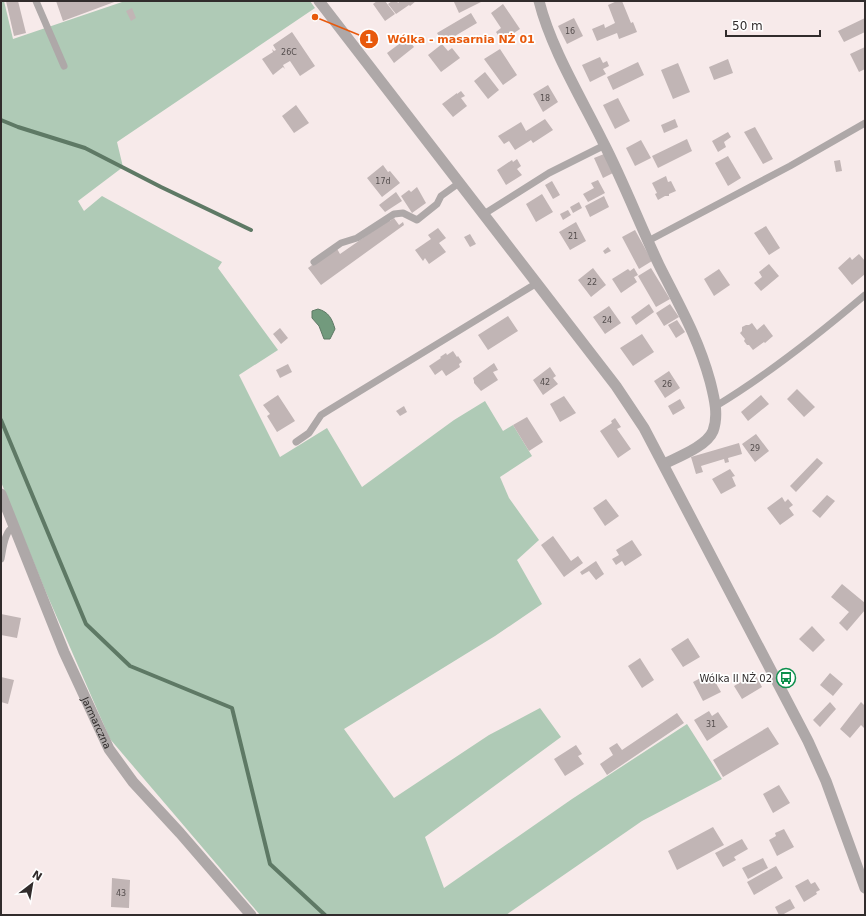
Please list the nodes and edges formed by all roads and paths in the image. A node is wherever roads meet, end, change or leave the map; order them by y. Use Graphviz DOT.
graph roads {
  1 [pos="36,1"];
  2 [pos="320,1"];
  3 [pos="539,1"];
  4 [pos="64,66"];
  5 [pos="865,124"];
  6 [pos="605,145"];
  7 [pos="459,182"];
  8 [pos="484,214"];
  9 [pos="648,241"];
  10 [pos="314,262"];
  11 [pos="537,283"];
  12 [pos="865,295"];
  13 [pos="716,406"];
  14 [pos="296,442"];
  15 [pos="664,464"];
  16 [pos="1,494"];
  17 [pos="14,527"];
  18 [pos="1,559"];
  19 [pos="865,888"];
  20 [pos="251,915"];
  1 -- 4 [label="lane"];
  2 -- 7 [label="street"];
  3 -- 6 [label="street"];
  5 -- 9 [label="lane"];
  6 -- 8 [label="lane"];
  6 -- 9 [label="street"];
  7 -- 8 [label="street"];
  7 -- 10 [label="lane"];
  8 -- 11 [label="street"];
  9 -- 13 [label="street"];
  11 -- 14 [label="lane"];
  11 -- 15 [label="street"];
  12 -- 13 [label="lane"];
  13 -- 15 [label="street"];
  15 -- 19 [label="street"];
  16 -- 17 [label="street, Jarmarczna"];
  17 -- 18 [label="lane"];
  17 -- 20 [label="street, Jarmarczna"];
}
